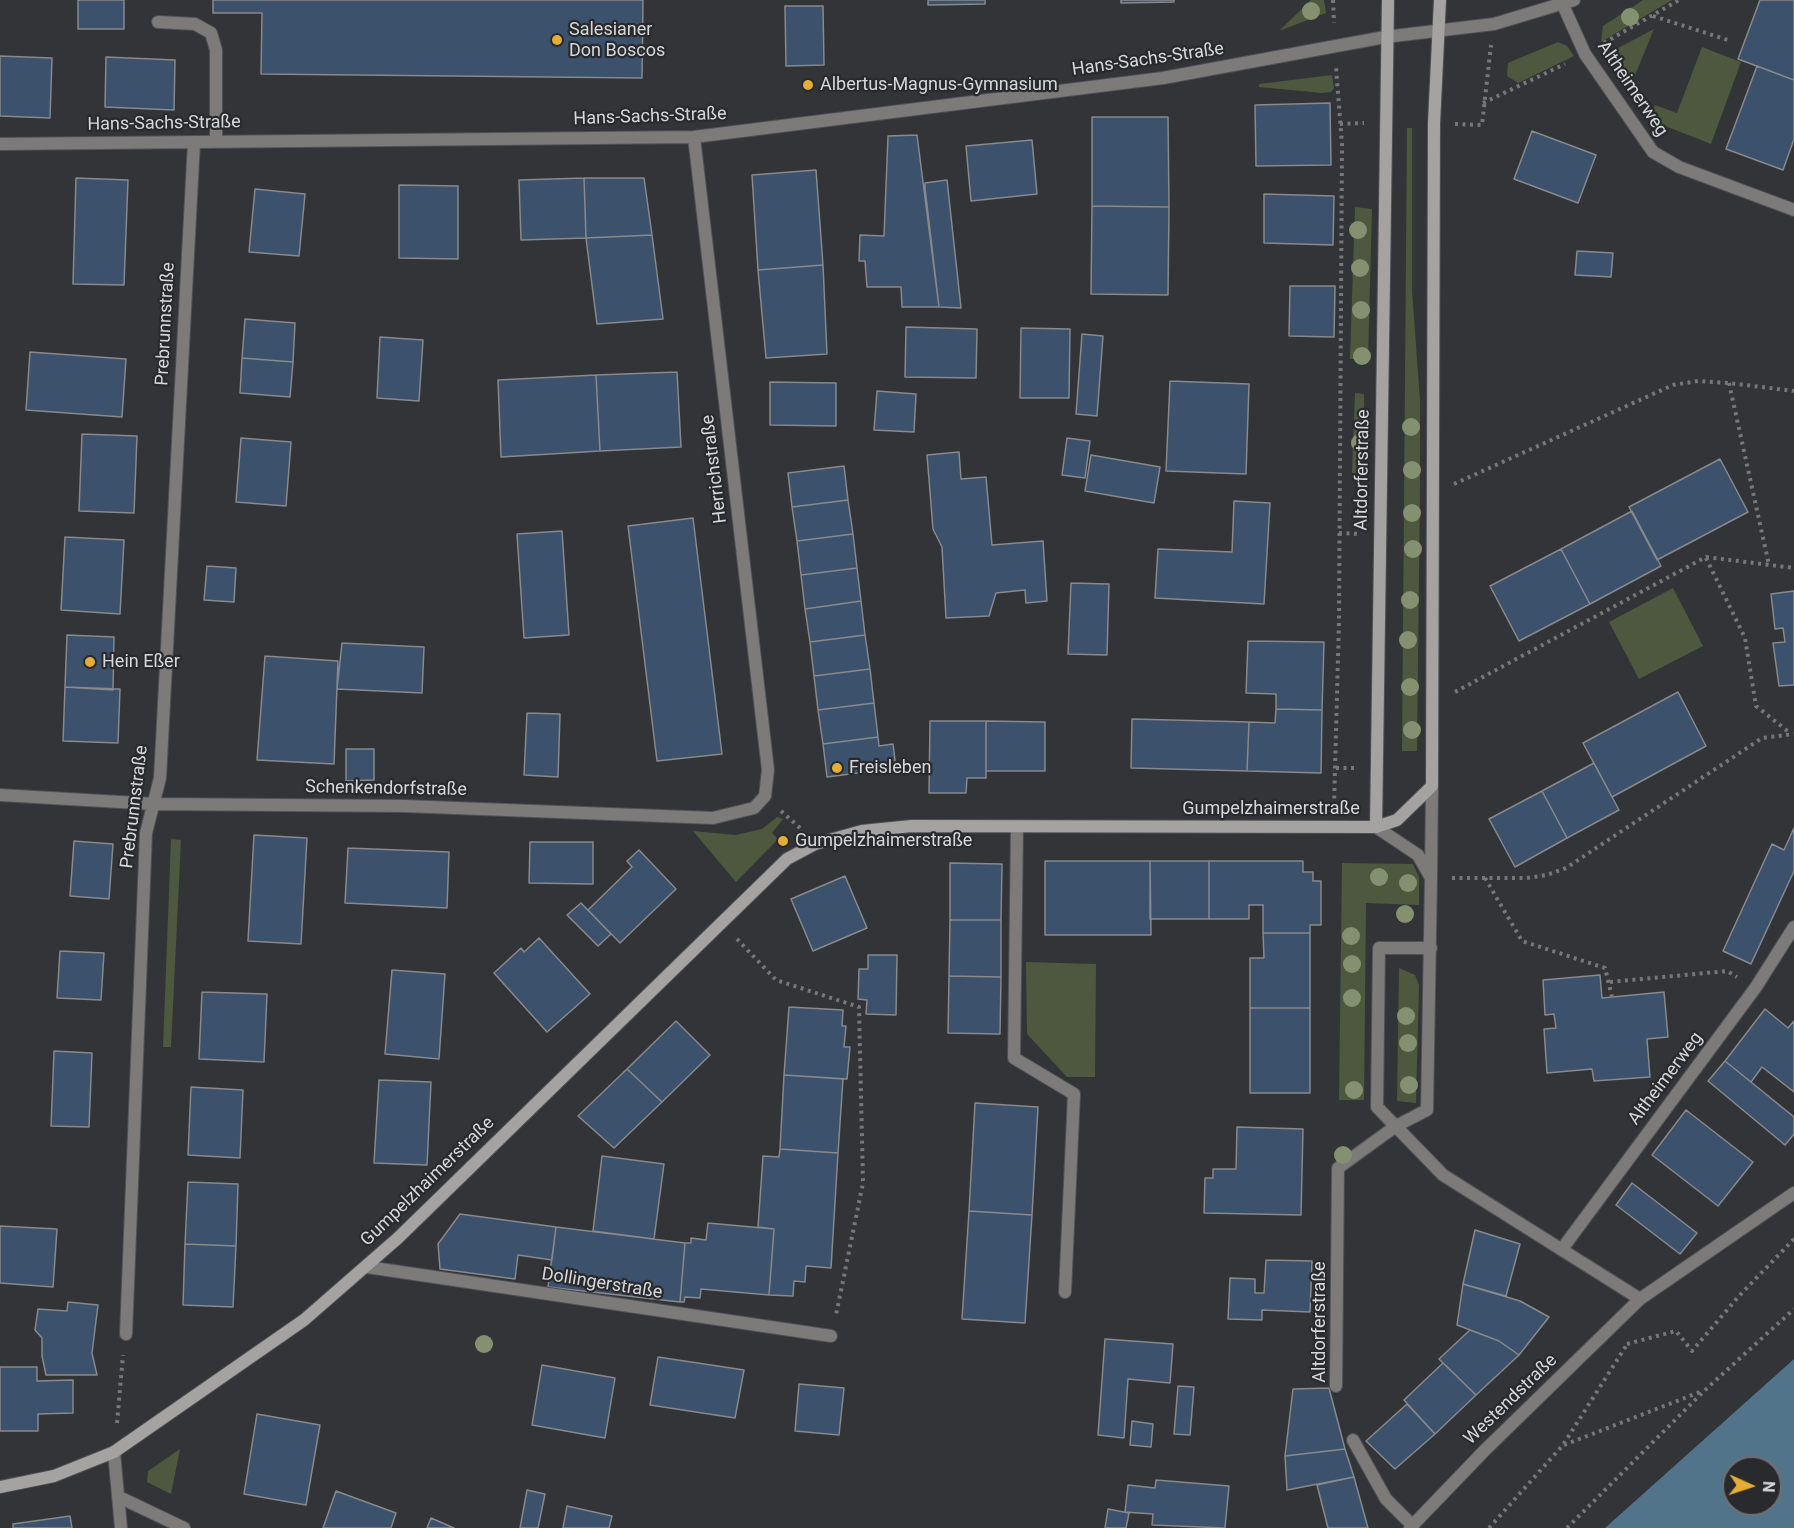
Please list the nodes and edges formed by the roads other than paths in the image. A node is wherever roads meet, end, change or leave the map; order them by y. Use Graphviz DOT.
graph roads {
  1 [pos="1388,0"];
  2 [pos="1440,0"];
  3 [pos="1568,2"];
  4 [pos="158,22"];
  5 [pos="1437,32"];
  6 [pos="1385,37"];
  7 [pos="694,137"];
  8 [pos="216,141"];
  9 [pos="194,142"];
  10 [pos="0,144"];
  11 [pos="1794,210"];
  12 [pos="1432,786"];
  13 [pos="0,795"];
  14 [pos="765,796"];
  15 [pos="154,804"];
  16 [pos="1017,827"];
  17 [pos="1377,827"];
  18 [pos="1431,878"];
  19 [pos="1794,927"];
  20 [pos="1431,948"];
  21 [pos="1396,1126"];
  22 [pos="1794,1193"];
  23 [pos="1562,1249"];
  24 [pos="367,1267"];
  25 [pos="1065,1292"];
  26 [pos="1640,1299"];
  27 [pos="126,1334"];
  28 [pos="831,1336"];
  29 [pos="1336,1386"];
  30 [pos="1353,1440"];
  31 [pos="114,1452"];
  32 [pos="0,1487"];
  33 [pos="119,1497"];
  34 [pos="1411,1526"];
  35 [pos="120,1528"];
  36 [pos="184,1528"];
  1 -- 6 [label="street, Altdorferstraße"];
  2 -- 5 [label="street, Altdorferstraße"];
  3 -- 5 [label="street, Hans-Sachs-Straße"];
  3 -- 11 [label="street, Altheimerweg"];
  4 -- 8 [label="street"];
  5 -- 6 [label="street, Hans-Sachs-Straße"];
  5 -- 12 [label="street, Altdorferstraße"];
  6 -- 7 [label="street, Hans-Sachs-Straße"];
  6 -- 17 [label="street, Altdorferstraße"];
  7 -- 8 [label="street, Hans-Sachs-Straße"];
  7 -- 14 [label="street, Herrichstraße"];
  8 -- 9 [label="street, Hans-Sachs-Straße"];
  9 -- 10 [label="street, Hans-Sachs-Straße"];
  9 -- 15 [label="street, Prebrunnstraße"];
  12 -- 17 [label="street, Gumpelzhaimerstraße"];
  12 -- 18 [label="street, Altdorferstraße"];
  13 -- 15 [label="street, Schenkendorfstraße"];
  14 -- 15 [label="street, Schenkendorfstraße"];
  15 -- 27 [label="street, Prebrunnstraße"];
  16 -- 17 [label="street, Gumpelzhaimerstraße"];
  16 -- 24 [label="street, Gumpelzhaimerstraße"];
  16 -- 25 [label="street"];
  17 -- 18 [label="street"];
  18 -- 20 [label="street, Altdorferstraße"];
  19 -- 23 [label="street, Altheimerweg"];
  20 -- 21 [label="street, Altdorferstraße"];
  20 -- 21 [label="street"];
  21 -- 23 [label="street"];
  21 -- 29 [label="street, Altdorferstraße"];
  22 -- 26 [label="street, Westendstraße"];
  23 -- 26 [label="street"];
  24 -- 28 [label="street, Dollingerstraße"];
  24 -- 31 [label="street, Gumpelzhaimerstraße"];
  26 -- 34 [label="street, Westendstraße"];
  30 -- 34 [label="street"];
  31 -- 32 [label="street, Gumpelzhaimerstraße"];
  31 -- 33 [label="street"];
  33 -- 35 [label="street"];
  33 -- 36 [label="street"];
}
